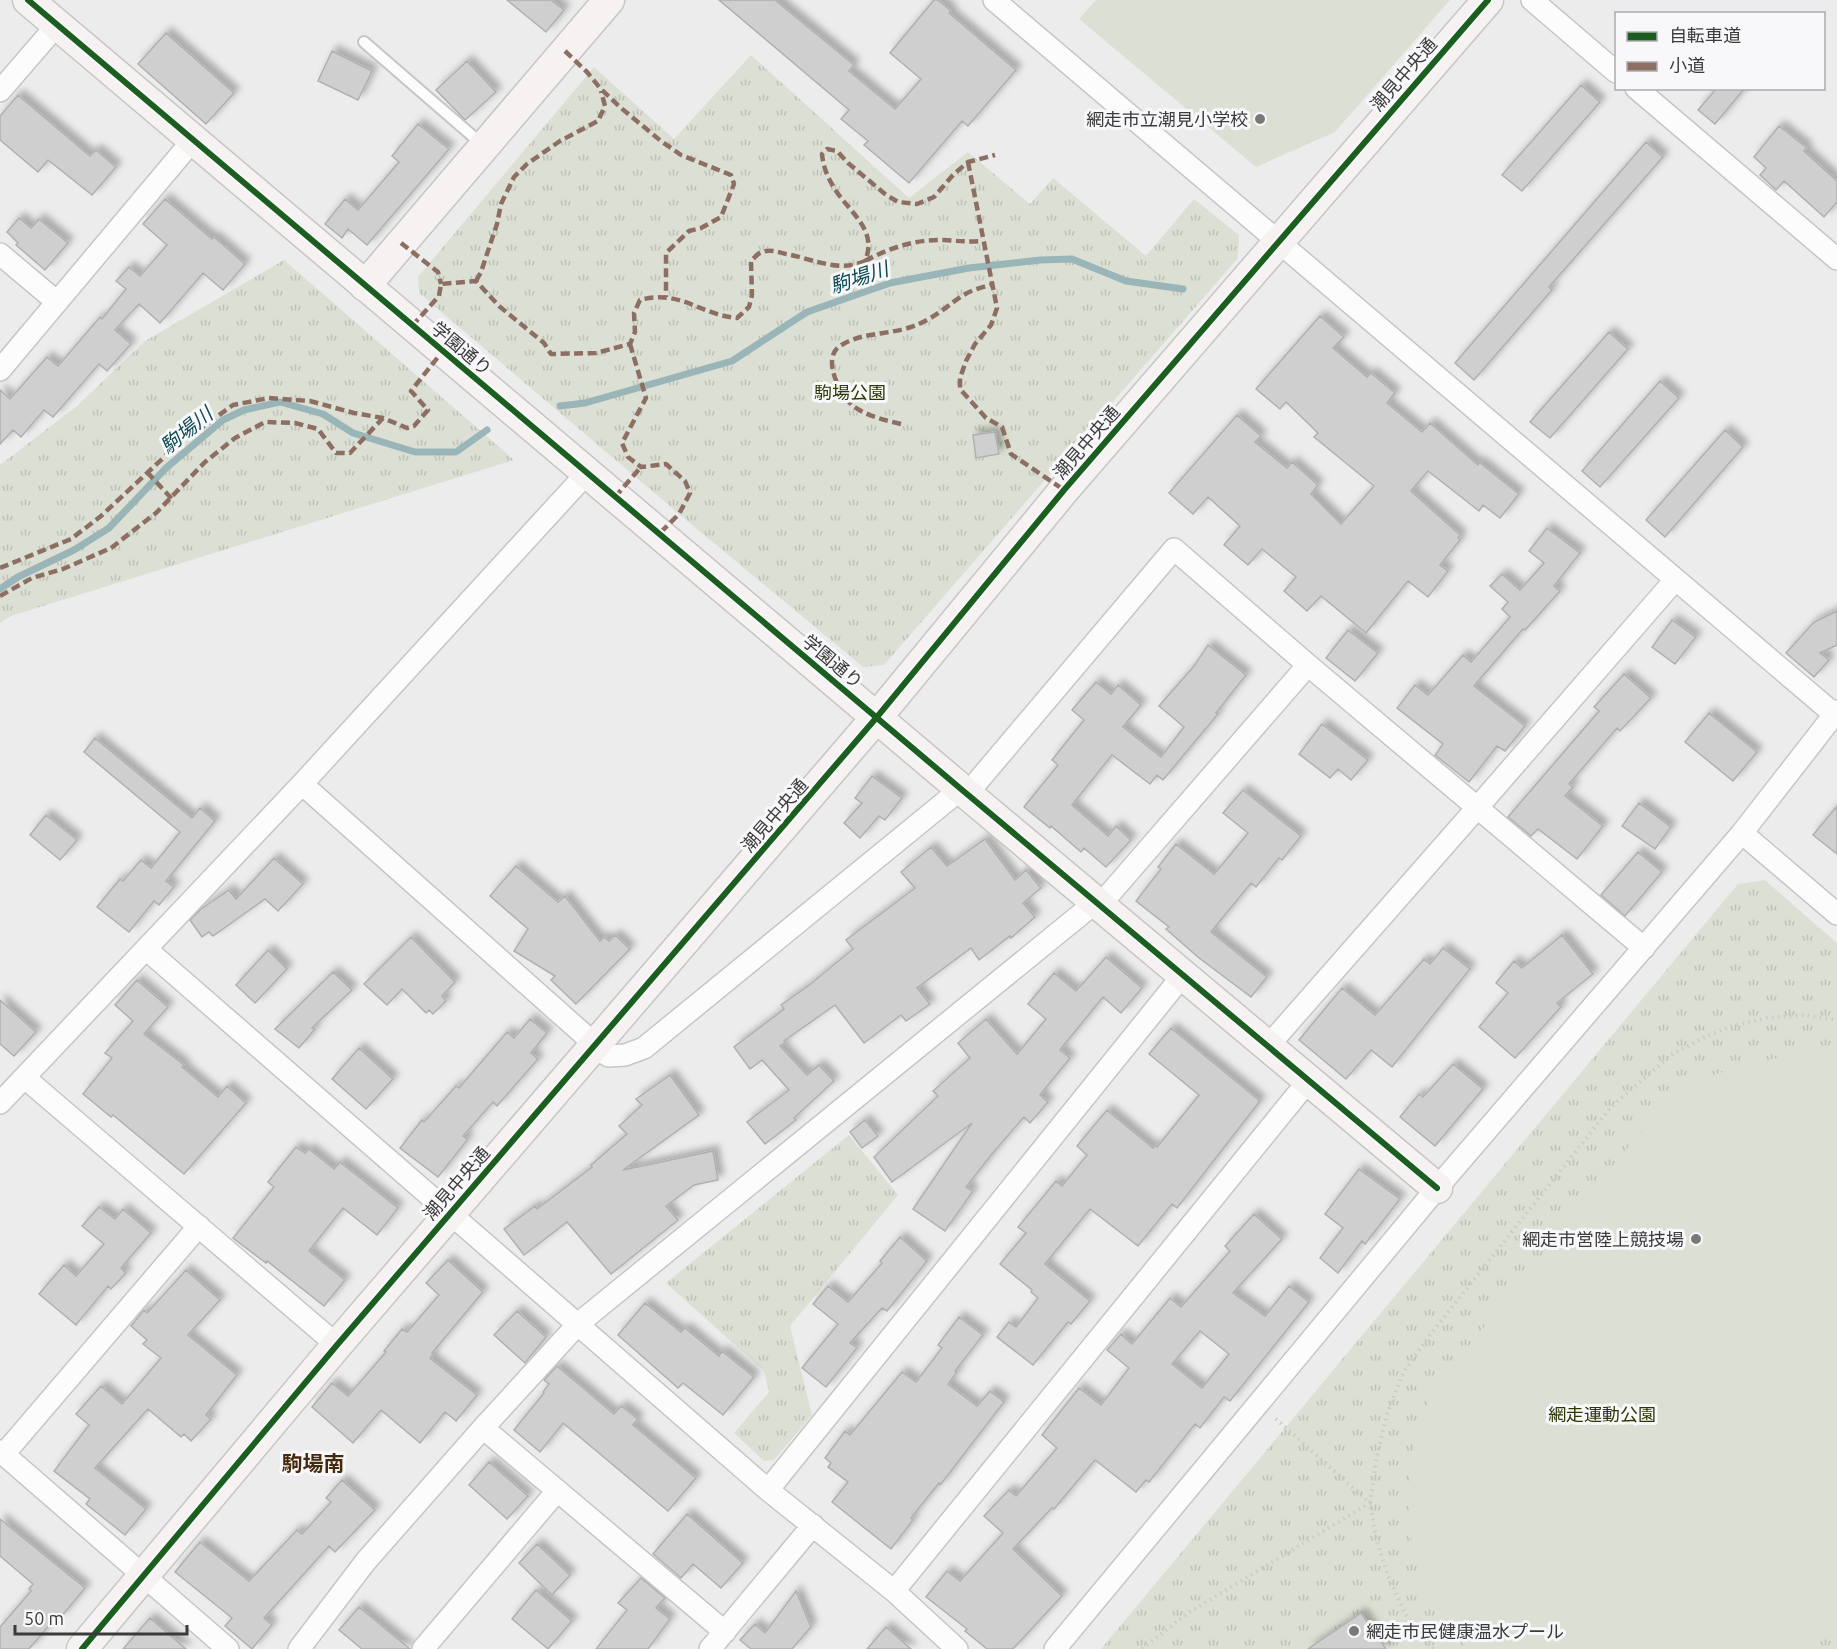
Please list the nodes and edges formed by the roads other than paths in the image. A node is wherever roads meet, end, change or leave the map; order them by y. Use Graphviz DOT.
graph roads {
  1 [pos="28,0"];
  2 [pos="994,0"];
  3 [pos="1488,0"];
  4 [pos="1532,0"];
  5 [pos="596,4"];
  6 [pos="57,25"];
  7 [pos="364,42"];
  8 [pos="1615,70"];
  9 [pos="1638,90"];
  10 [pos="0,91"];
  11 [pos="194,140"];
  12 [pos="484,146"];
  13 [pos="1279,241"];
  14 [pos="0,254"];
  15 [pos="1837,259"];
  16 [pos="365,286"];
  17 [pos="57,302"];
  18 [pos="0,370"];
  19 [pos="587,473"];
  20 [pos="1675,580"];
  21 [pos="1308,665"];
  22 [pos="1836,713"];
  23 [pos="877,717"];
  24 [pos="302,784"];
  25 [pos="964,792"];
  26 [pos="1478,808"];
  27 [pos="1742,833"];
  28 [pos="1098,904"];
  29 [pos="1837,914"];
  30 [pos="1644,948"];
  31 [pos="146,949"];
  32 [pos="1183,975"];
  33 [pos="596,1044"];
  34 [pos="1268,1046"];
  35 [pos="25,1078"];
  36 [pos="1309,1080"];
  37 [pos="0,1104"];
  38 [pos="1437,1188"];
  39 [pos="450,1212"];
  40 [pos="199,1226"];
  41 [pos="579,1323"];
  42 [pos="337,1345"];
  43 [pos="483,1428"];
  44 [pos="2,1453"];
  45 [pos="768,1490"];
  46 [pos="557,1491"];
  47 [pos="813,1525"];
  48 [pos="144,1575"];
  49 [pos="894,1591"];
  50 [pos="719,1643"];
  51 [pos="82,1649"];
  52 [pos="228,1649"];
  53 [pos="298,1649"];
  54 [pos="423,1649"];
  55 [pos="957,1649"];
  56 [pos="1055,1649"];
  1 -- 6 [label="street, 学園通り"];
  2 -- 13 [label="street"];
  3 -- 13 [label="street, 潮見中央通"];
  4 -- 8 [label="street"];
  5 -- 12 [label="street"];
  6 -- 10 [label="street"];
  6 -- 11 [label="street, 学園通り"];
  7 -- 12 [label="lane"];
  9 -- 15 [label="street"];
  11 -- 16 [label="street, 学園通り"];
  11 -- 17 [label="street"];
  12 -- 16 [label="street"];
  13 -- 20 [label="street"];
  13 -- 23 [label="street, 潮見中央通"];
  14 -- 17 [label="street"];
  16 -- 19 [label="street, 学園通り"];
  17 -- 18 [label="street"];
  19 -- 23 [label="street, 学園通り"];
  19 -- 24 [label="street"];
  20 -- 22 [label="street"];
  20 -- 26 [label="street"];
  21 -- 25 [label="street"];
  21 -- 26 [label="street"];
  21 -- 28 [label="street"];
  22 -- 27 [label="street"];
  23 -- 25 [label="street, 学園通り"];
  23 -- 33 [label="street, 潮見中央通"];
  24 -- 31 [label="street"];
  24 -- 33 [label="street"];
  25 -- 28 [label="street, 学園通り"];
  25 -- 33 [label="street"];
  26 -- 30 [label="street"];
  26 -- 34 [label="street"];
  27 -- 29 [label="street"];
  27 -- 30 [label="street"];
  28 -- 32 [label="street, 学園通り"];
  28 -- 41 [label="street"];
  30 -- 38 [label="street"];
  31 -- 35 [label="street"];
  31 -- 39 [label="street"];
  32 -- 34 [label="street, 学園通り"];
  32 -- 45 [label="street"];
  33 -- 39 [label="street, 潮見中央通"];
  34 -- 36 [label="street, 学園通り"];
  35 -- 37 [label="street"];
  35 -- 40 [label="street"];
  36 -- 38 [label="street, 学園通り"];
  36 -- 49 [label="street"];
  38 -- 56 [label="street"];
  39 -- 41 [label="street"];
  39 -- 42 [label="street, 潮見中央通"];
  40 -- 42 [label="street"];
  40 -- 44 [label="street"];
  41 -- 43 [label="street"];
  41 -- 45 [label="street"];
  42 -- 48 [label="street, 潮見中央通"];
  43 -- 46 [label="street"];
  43 -- 53 [label="street"];
  44 -- 48 [label="street"];
  45 -- 47 [label="street"];
  46 -- 50 [label="street"];
  46 -- 54 [label="street"];
  47 -- 49 [label="street"];
  47 -- 50 [label="street"];
  48 -- 51 [label="street, 潮見中央通"];
  48 -- 52 [label="street"];
  49 -- 55 [label="street"];
}
